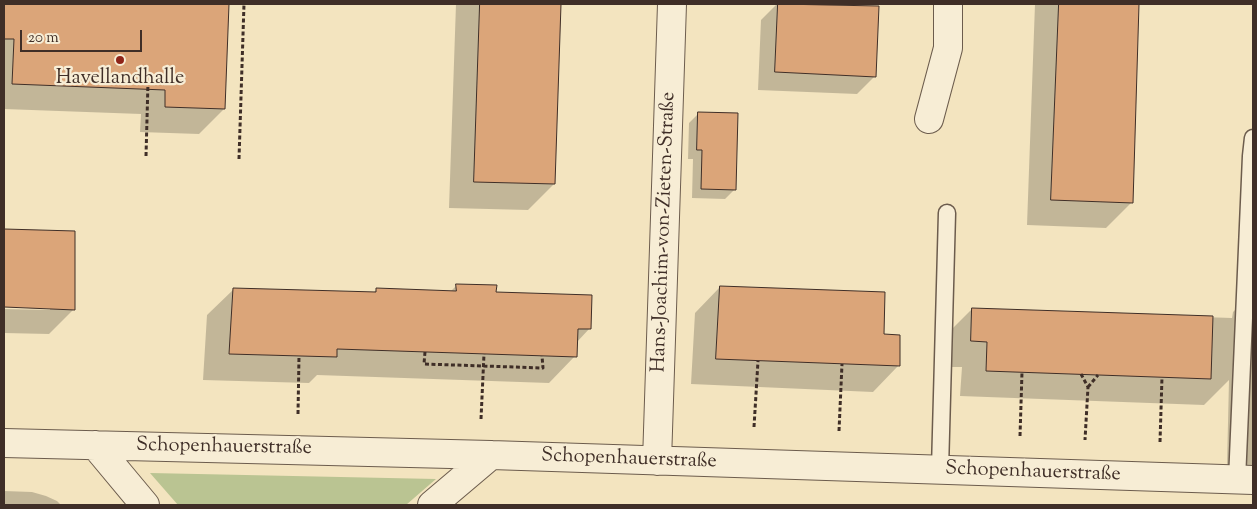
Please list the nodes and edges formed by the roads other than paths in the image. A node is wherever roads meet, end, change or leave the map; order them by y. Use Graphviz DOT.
graph roads {
  1 [pos="672,4"];
  2 [pos="948,4"];
  3 [pos="928,119"];
  4 [pos="1253,138"];
  5 [pos="946,213"];
  6 [pos="4,443"];
  7 [pos="95,446"];
  8 [pos="485,455"];
  9 [pos="657,460"];
  10 [pos="940,470"];
  11 [pos="1245,480"];
  12 [pos="145,505"];
  13 [pos="432,505"];
  1 -- 9 [label="street, Hans-Joachim-von-Zieten-Straße"];
  2 -- 3 [label="street"];
  4 -- 11 [label="lane"];
  5 -- 10 [label="lane"];
  6 -- 7 [label="street, Schopenhauerstraße"];
  7 -- 8 [label="street, Schopenhauerstraße"];
  7 -- 12 [label="street"];
  8 -- 9 [label="street, Schopenhauerstraße"];
  8 -- 13 [label="street"];
  9 -- 10 [label="street, Schopenhauerstraße"];
  10 -- 11 [label="street, Schopenhauerstraße"];
}
